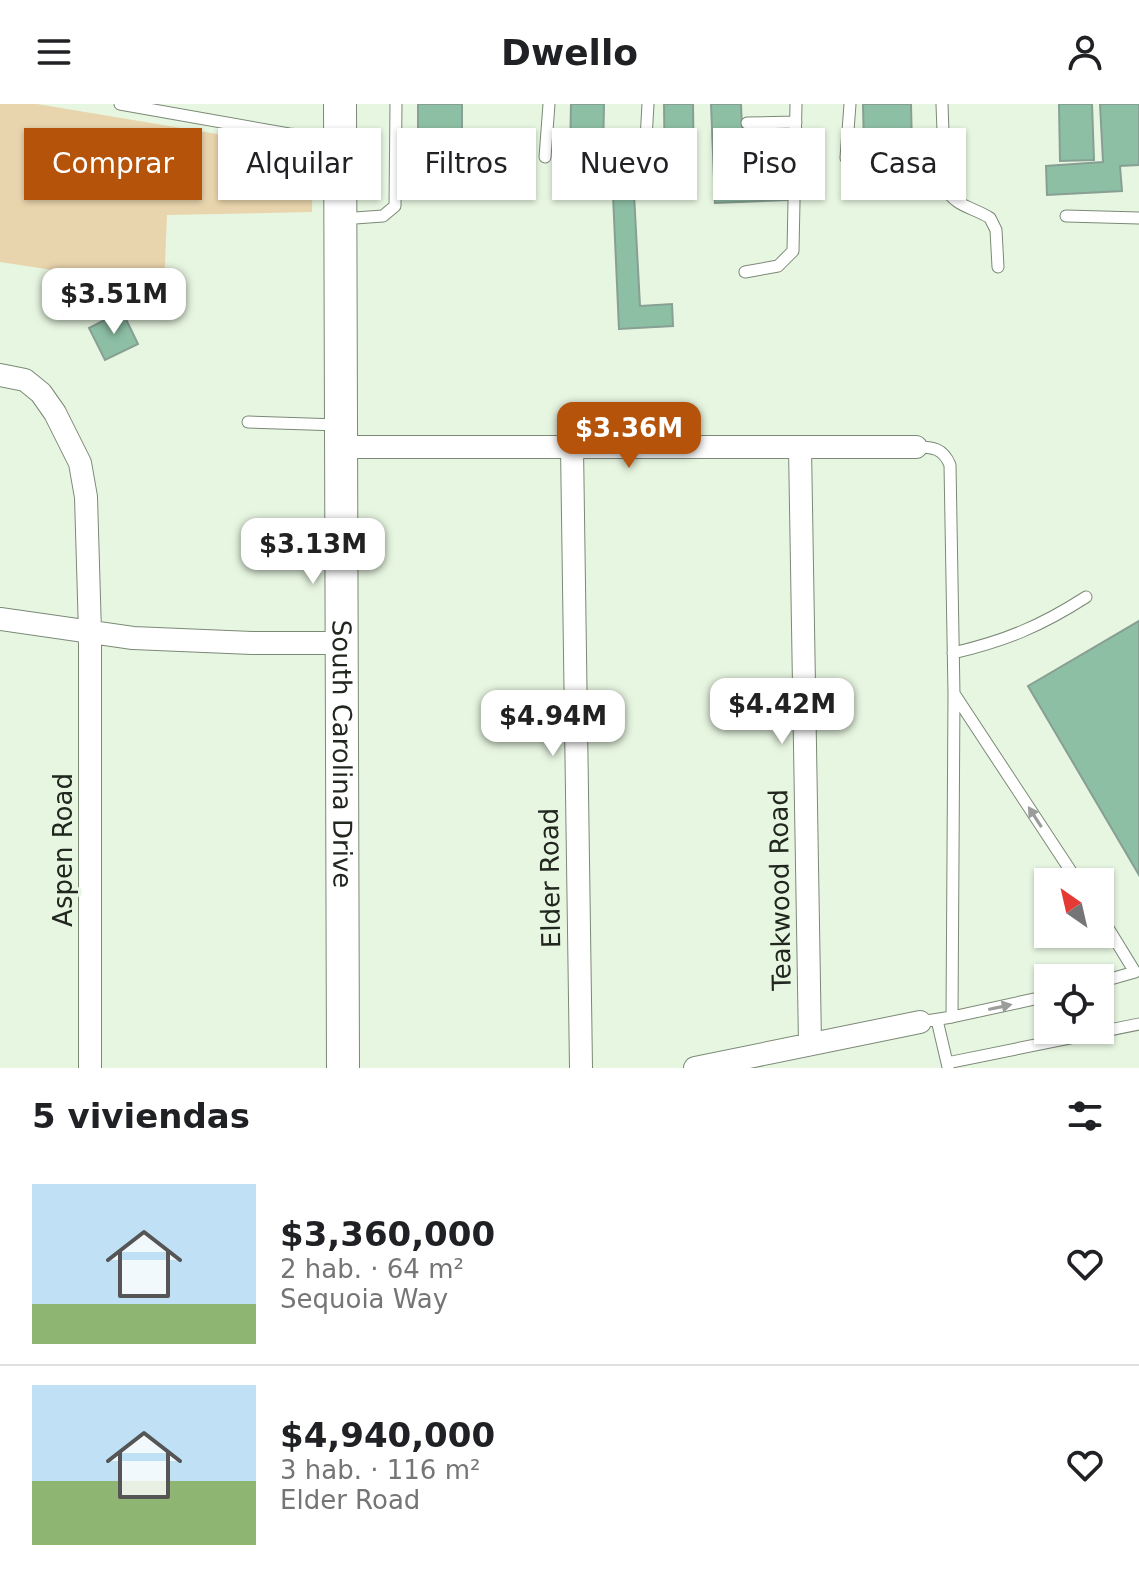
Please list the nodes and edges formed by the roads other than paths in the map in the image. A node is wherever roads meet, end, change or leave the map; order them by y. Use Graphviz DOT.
graph roads {
  1 [pos="120,104"];
  2 [pos="340,104"];
  3 [pos="396,104"];
  4 [pos="549,104"];
  5 [pos="648,104"];
  6 [pos="796,104"];
  7 [pos="850,104"];
  8 [pos="942,104"];
  9 [pos="796,122"];
  10 [pos="747,123"];
  11 [pos="255,128"];
  12 [pos="341,128"];
  13 [pos="647,128"];
  14 [pos="848,128"];
  15 [pos="545,157"];
  16 [pos="341,200"];
  17 [pos="1066,216"];
  18 [pos="1139,218"];
  19 [pos="341,219"];
  20 [pos="998,267"];
  21 [pos="745,272"];
  22 [pos="0,375"];
  23 [pos="248,422"];
  24 [pos="342,436"];
  25 [pos="572,447"];
  26 [pos="800,447"];
  27 [pos="916,447"];
  28 [pos="1086,597"];
  29 [pos="0,619"];
  30 [pos="90,632"];
  31 [pos="340,643"];
  32 [pos="953,653"];
  33 [pos="954,694"];
  34 [pos="1069,868"];
  35 [pos="1114,938"];
  36 [pos="1137,975"];
  37 [pos="1114,979"];
  38 [pos="1034,999"];
  39 [pos="952,1017"];
  40 [pos="928,1021"];
  41 [pos="1139,1024"];
  42 [pos="810,1044"];
  43 [pos="948,1065"];
  44 [pos="90,1068"];
  45 [pos="343,1068"];
  46 [pos="581,1068"];
  47 [pos="695,1068"];
  1 -- 11 [label="lane"];
  2 -- 12 [label="street, South Carolina Drive"];
  3 -- 19 [label="lane"];
  4 -- 15 [label="lane"];
  5 -- 13 [label="lane"];
  6 -- 9 [label="lane"];
  7 -- 14 [label="lane"];
  8 -- 20 [label="lane"];
  9 -- 10 [label="lane"];
  9 -- 21 [label="lane"];
  16 -- 19 [label="street, South Carolina Drive"];
  17 -- 18 [label="lane"];
  19 -- 24 [label="street, South Carolina Drive"];
  22 -- 30 [label="street, Aspen Road"];
  23 -- 24 [label="lane"];
  24 -- 25 [label="street"];
  24 -- 31 [label="street, South Carolina Drive"];
  25 -- 26 [label="street"];
  25 -- 46 [label="street, Elder Road"];
  26 -- 27 [label="street"];
  26 -- 42 [label="street, Teakwood Road"];
  27 -- 32 [label="lane"];
  28 -- 32 [label="lane"];
  29 -- 30 [label="street"];
  30 -- 31 [label="street"];
  30 -- 44 [label="street, Aspen Road"];
  31 -- 45 [label="street, South Carolina Drive"];
  32 -- 33 [label="lane"];
  34 -- 33 [label="lane, one-way"];
  33 -- 39 [label="lane"];
  35 -- 36 [label="lane"];
  36 -- 37 [label="lane"];
  39 -- 38 [label="lane, one-way"];
  39 -- 40 [label="lane"];
  40 -- 42 [label="street"];
  40 -- 43 [label="lane"];
  41 -- 43 [label="lane"];
  42 -- 47 [label="street"];
}
